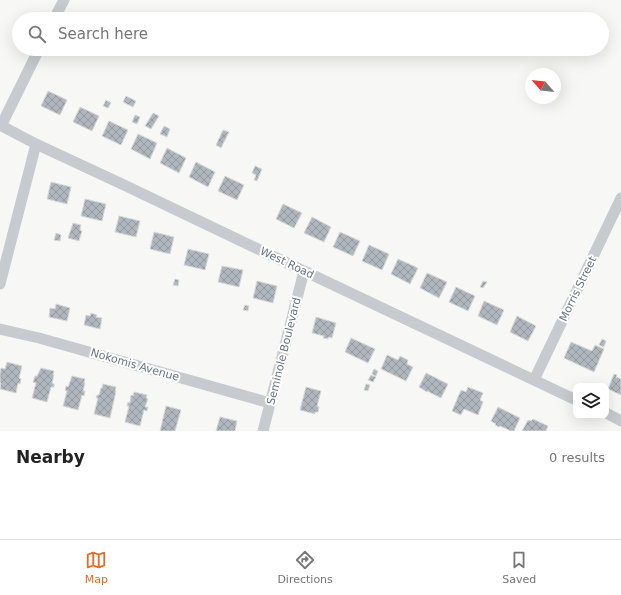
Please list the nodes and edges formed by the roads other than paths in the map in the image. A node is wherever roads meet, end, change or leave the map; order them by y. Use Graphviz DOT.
graph roads {
  1 [pos="64,0"];
  2 [pos="58,12"];
  3 [pos="35,56"];
  4 [pos="0,125"];
  5 [pos="36,144"];
  6 [pos="621,198"];
  7 [pos="304,272"];
  8 [pos="0,284"];
  9 [pos="0,329"];
  10 [pos="534,380"];
  11 [pos="573,399"];
  12 [pos="270,403"];
  13 [pos="609,415"];
  14 [pos="621,421"];
  15 [pos="263,431"];
  1 -- 2 [label="street"];
  3 -- 4 [label="street"];
  4 -- 5 [label="street, West Road"];
  5 -- 7 [label="street, West Road"];
  5 -- 8 [label="street"];
  6 -- 10 [label="street, Morris Street"];
  7 -- 10 [label="street, West Road"];
  7 -- 12 [label="street, Seminole Boulevard"];
  9 -- 12 [label="street, Nokomis Avenue"];
  10 -- 11 [label="street, West Road"];
  12 -- 15 [label="street, Seminole Boulevard"];
  13 -- 14 [label="street"];
}
